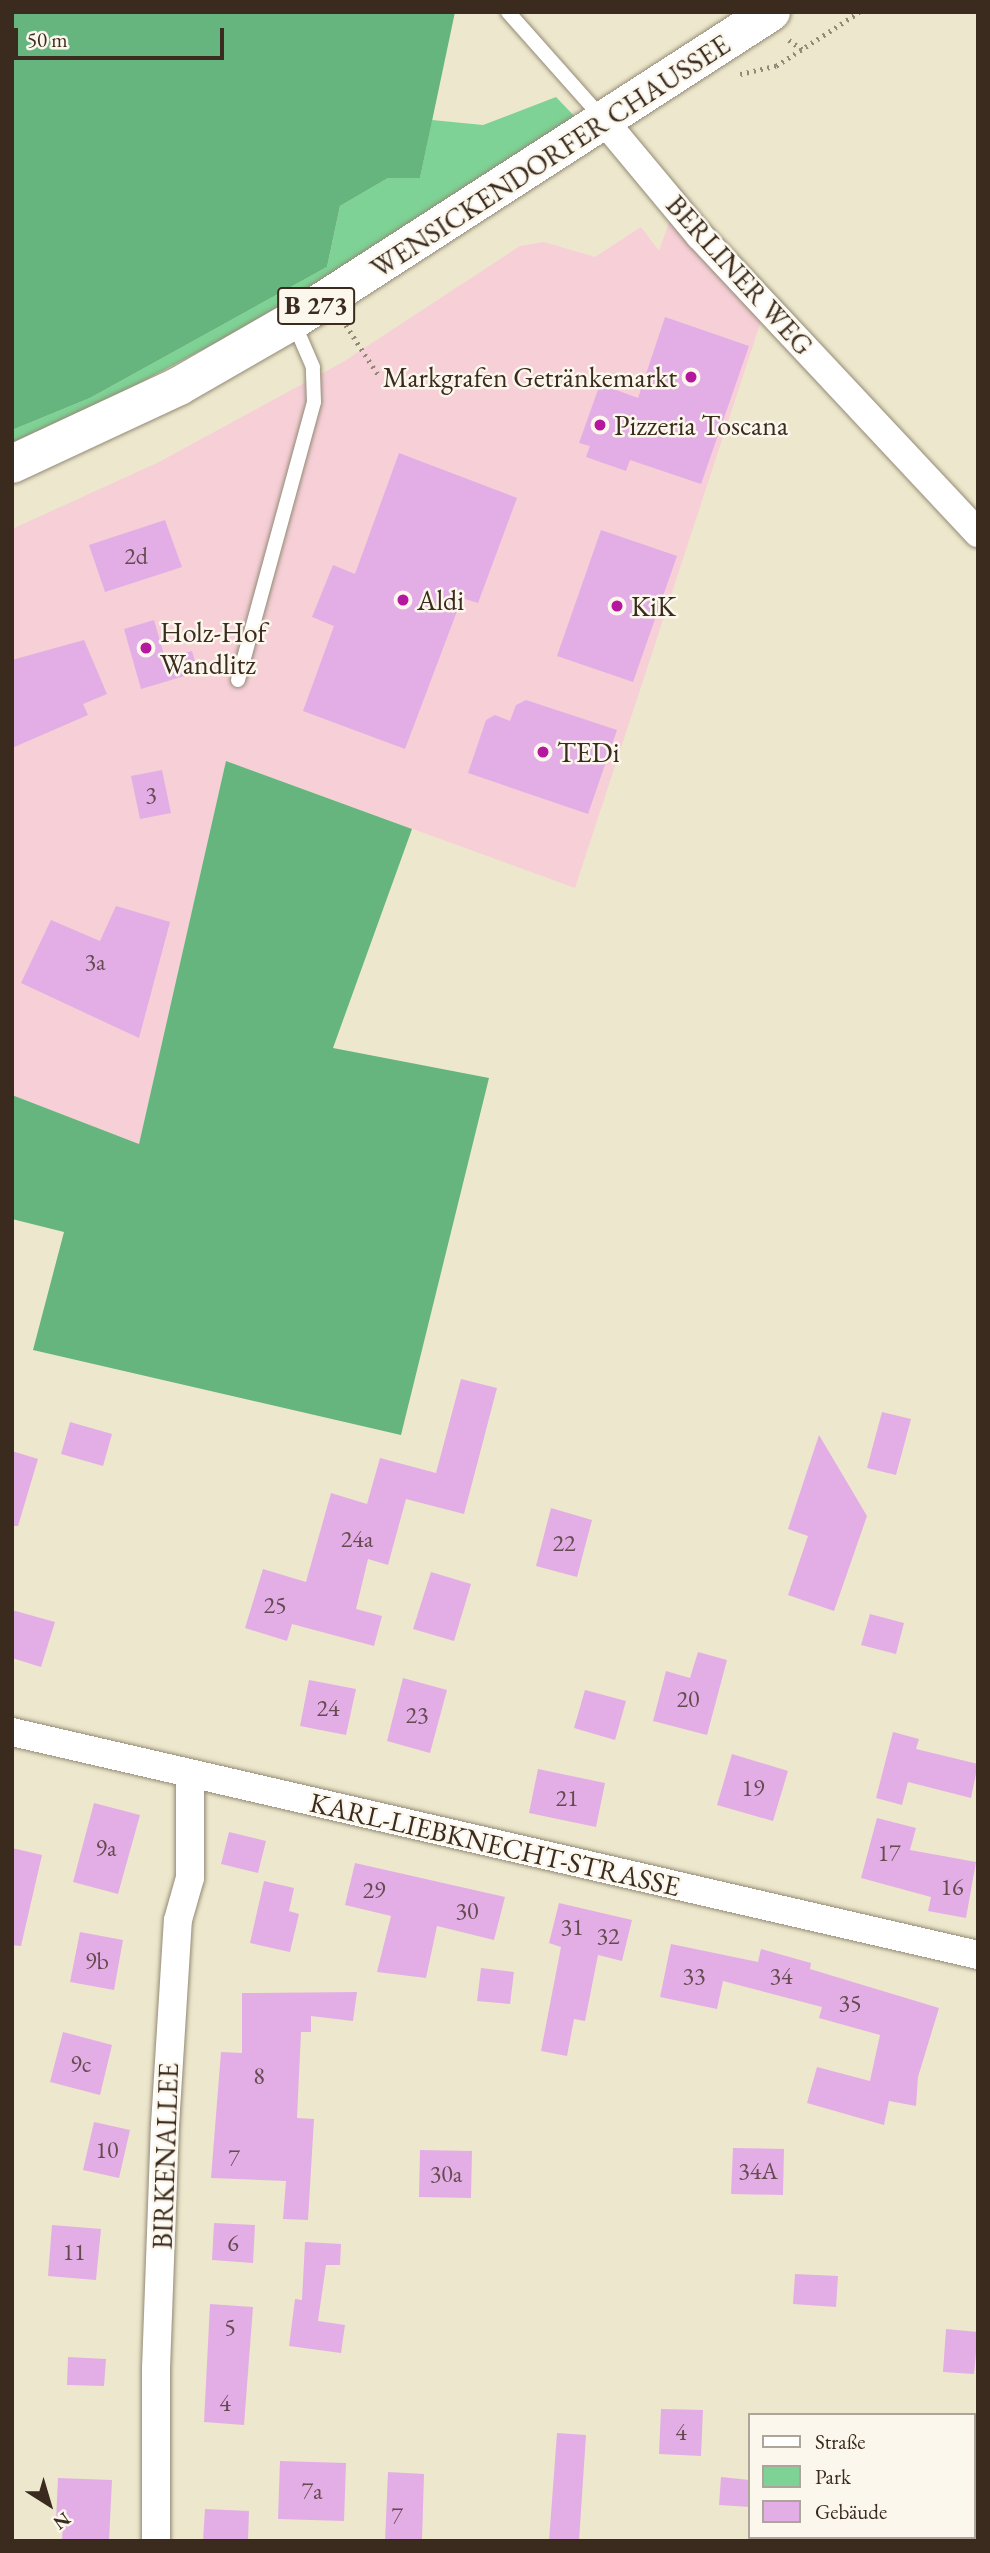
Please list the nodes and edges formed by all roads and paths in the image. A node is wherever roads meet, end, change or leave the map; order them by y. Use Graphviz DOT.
graph roads {
  1 [pos="508,12"];
  2 [pos="771,12"];
  3 [pos="859,12"];
  4 [pos="802,49"];
  5 [pos="605,122"];
  6 [pos="292,321"];
  7 [pos="346,324"];
  8 [pos="379,376"];
  9 [pos="12,464"];
  10 [pos="978,533"];
  11 [pos="238,680"];
  12 [pos="12,1732"];
  13 [pos="190,1774"];
  14 [pos="978,1955"];
  15 [pos="156,2541"];
  1 -- 5 [label="lane, BERLINER WEG"];
  2 -- 5 [label="main road, WENSICKENDORFER CHAUSSEE / B 273"];
  3 -- 4 [label="path"];
  5 -- 6 [label="main road, WENSICKENDORFER CHAUSSEE / B 273"];
  5 -- 10 [label="street, BERLINER WEG"];
  6 -- 9 [label="main road, WENSICKENDORFER CHAUSSEE / B 273"];
  6 -- 11 [label="lane"];
  7 -- 8 [label="path"];
  12 -- 13 [label="street, KARL-LIEBKNECHT-STRASSE"];
  13 -- 14 [label="street, KARL-LIEBKNECHT-STRASSE"];
  13 -- 15 [label="street, BIRKENALLEE"];
}
